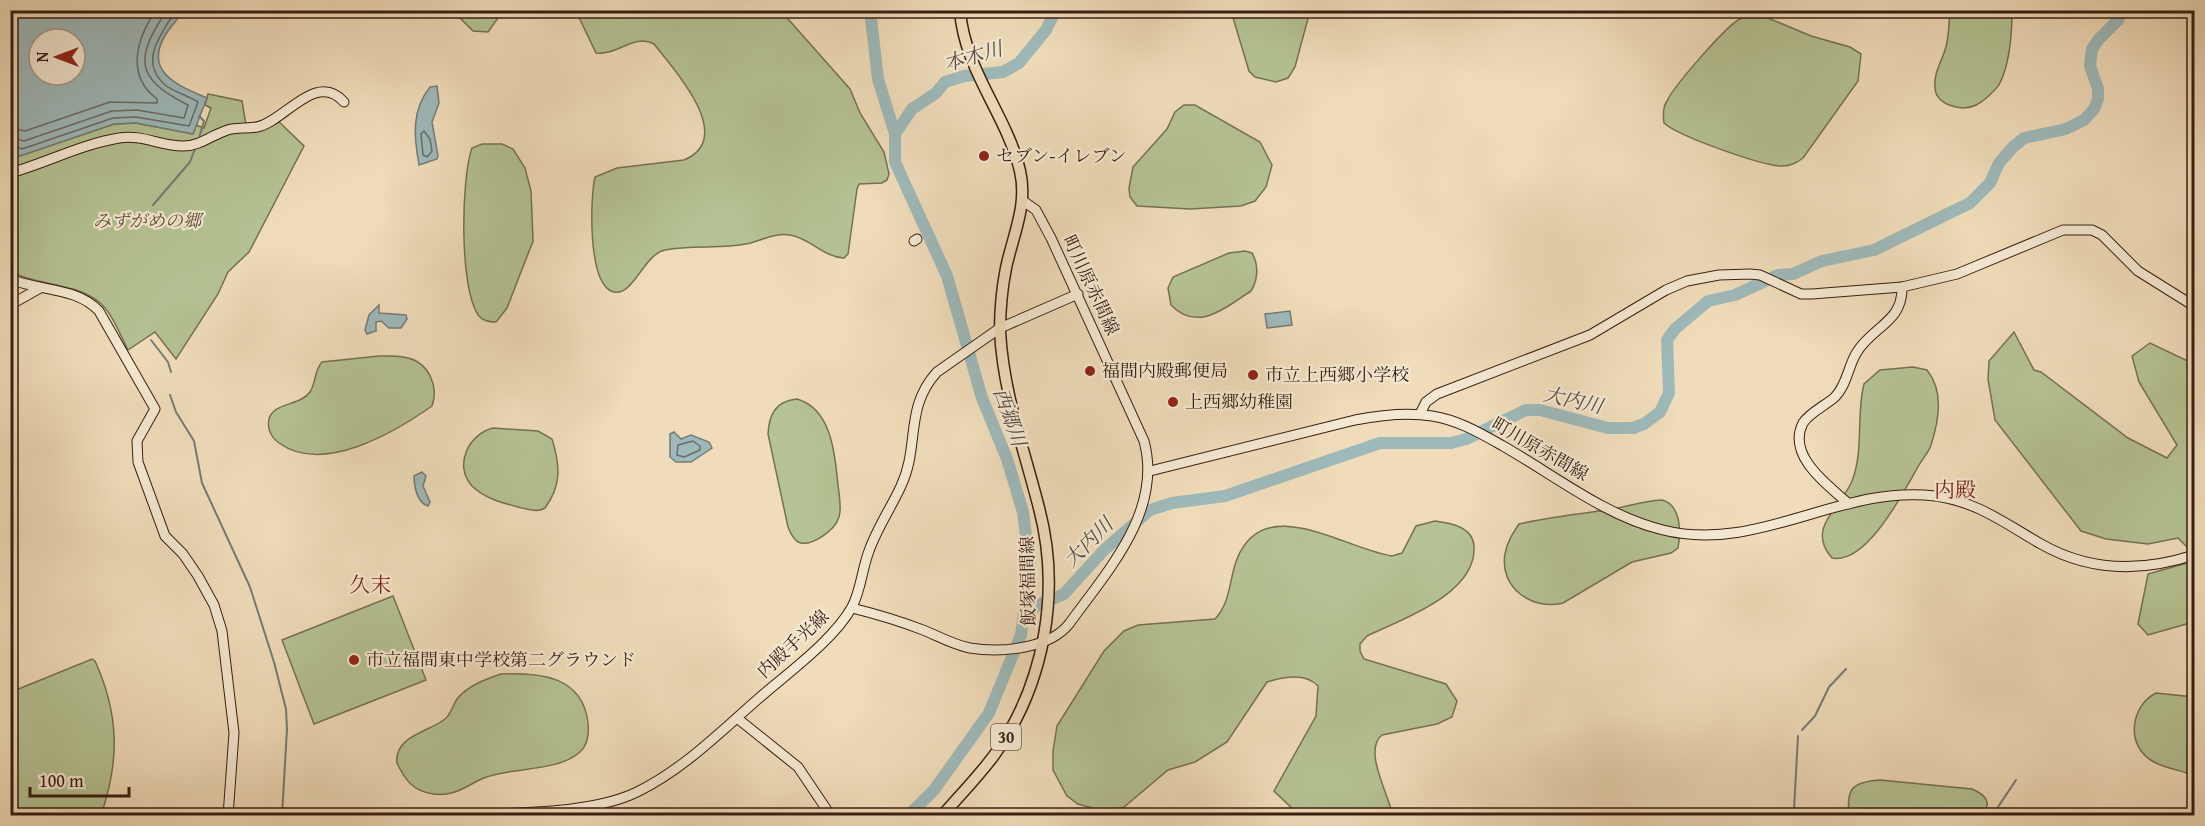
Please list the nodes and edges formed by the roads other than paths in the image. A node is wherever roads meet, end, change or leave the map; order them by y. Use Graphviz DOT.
graph roads {
  1 [pos="960,10"];
  2 [pos="344,102"];
  3 [pos="10,173"];
  4 [pos="1023,201"];
  5 [pos="10,279"];
  6 [pos="1902,287"];
  7 [pos="40,288"];
  8 [pos="1078,294"];
  9 [pos="10,305"];
  10 [pos="2194,306"];
  11 [pos="1000,328"];
  12 [pos="1420,414"];
  13 [pos="1150,471"];
  14 [pos="1850,504"];
  15 [pos="2194,555"];
  16 [pos="852,608"];
  17 [pos="1044,643"];
  18 [pos="737,718"];
  19 [pos="228,816"];
  20 [pos="458,816"];
  21 [pos="831,816"];
  22 [pos="942,816"];
  1 -- 4 [label="main road, 飯塚福間線 / 30"];
  2 -- 3 [label="street"];
  4 -- 8 [label="street, 町川原赤間線"];
  4 -- 11 [label="main road, 飯塚福間線 / 30"];
  5 -- 7 [label="street"];
  6 -- 10 [label="street"];
  6 -- 12 [label="street"];
  6 -- 14 [label="street"];
  7 -- 9 [label="street"];
  7 -- 19 [label="street"];
  8 -- 11 [label="street, 内殿手光線"];
  8 -- 13 [label="street, 町川原赤間線"];
  11 -- 16 [label="street, 内殿手光線"];
  11 -- 17 [label="main road, 飯塚福間線 / 30"];
  12 -- 13 [label="street, 町川原赤間線"];
  12 -- 14 [label="street, 町川原赤間線"];
  13 -- 17 [label="street"];
  14 -- 15 [label="street, 町川原赤間線"];
  16 -- 17 [label="street"];
  16 -- 18 [label="street, 内殿手光線"];
  17 -- 22 [label="main road, 飯塚福間線 / 30"];
  18 -- 20 [label="street, 内殿手光線"];
  18 -- 21 [label="street"];
}
